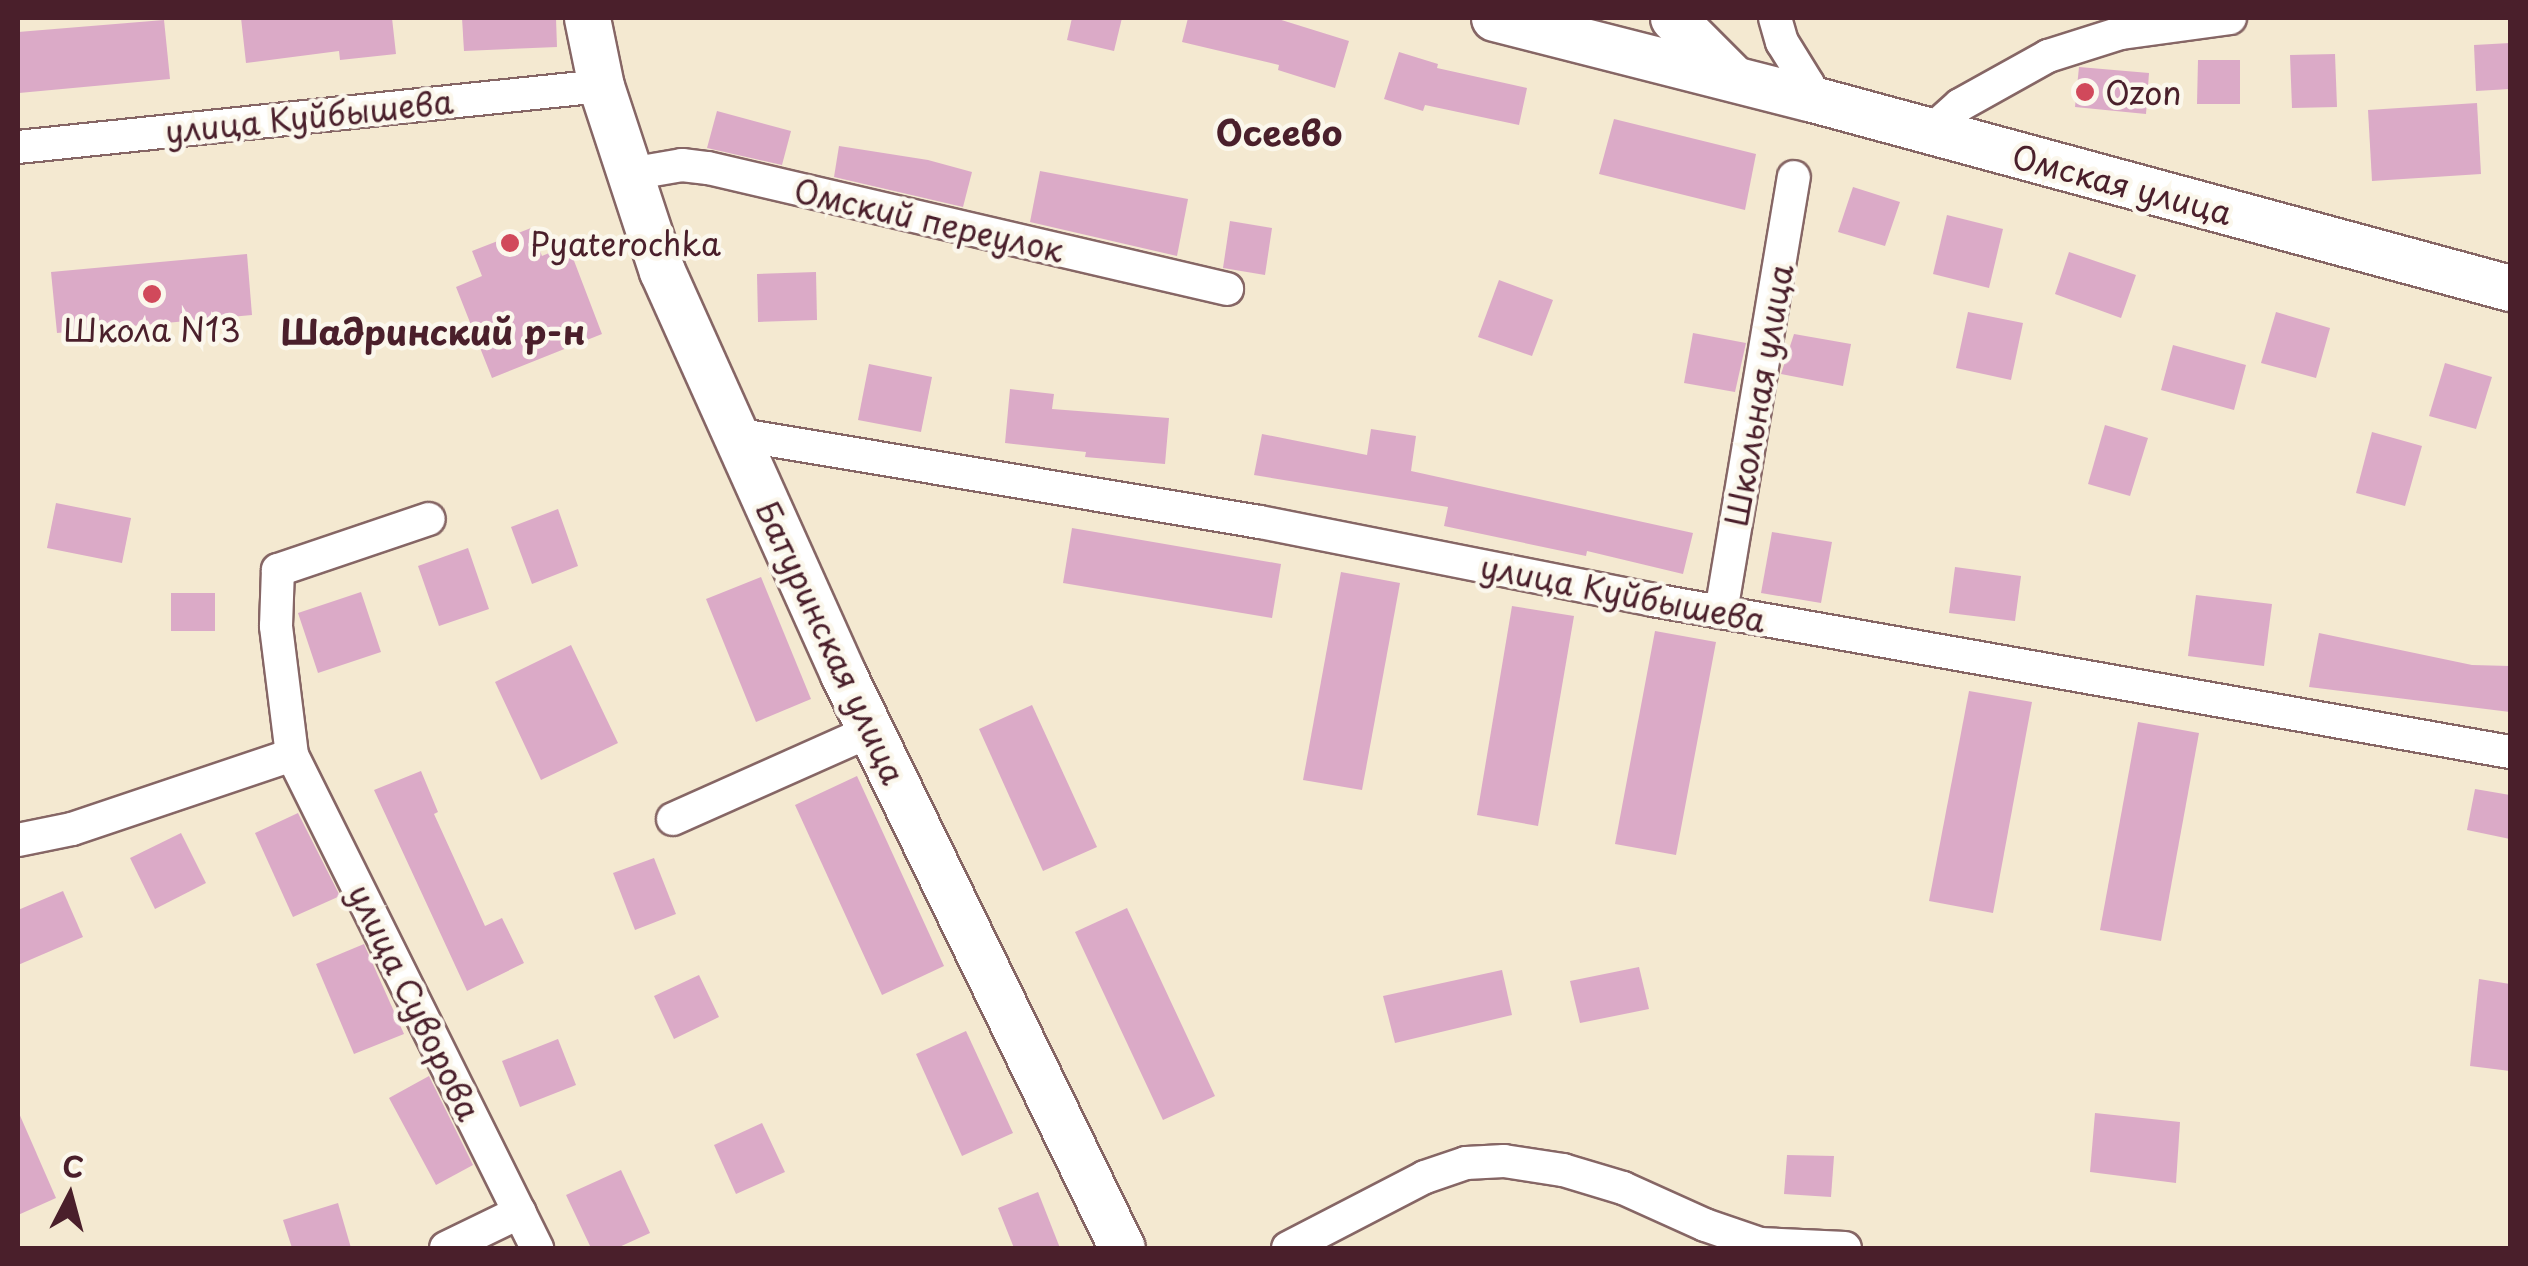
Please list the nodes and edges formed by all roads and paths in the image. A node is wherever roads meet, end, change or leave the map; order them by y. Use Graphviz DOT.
graph roads {
  1 [pos="587,18"];
  2 [pos="1674,18"];
  3 [pos="1774,18"];
  4 [pos="2230,18"];
  5 [pos="1522,19"];
  6 [pos="1733,78"];
  7 [pos="601,86"];
  8 [pos="1809,98"];
  9 [pos="1930,132"];
  10 [pos="18,147"];
  11 [pos="630,174"];
  12 [pos="1794,177"];
  13 [pos="2510,288"];
  14 [pos="1227,289"];
  15 [pos="736,434"];
  16 [pos="429,519"];
  17 [pos="1721,612"];
  18 [pos="871,731"];
  19 [pos="2510,752"];
  20 [pos="292,755"];
  21 [pos="673,819"];
  22 [pos="18,840"];
  23 [pos="520,1212"];
  24 [pos="446,1248"];
  25 [pos="537,1248"];
  26 [pos="1122,1248"];
  27 [pos="1288,1248"];
  28 [pos="1845,1248"];
  1 -- 7 [label="main road, Батуринская улица"];
  2 -- 6 [label="main road"];
  3 -- 8 [label="street"];
  4 -- 9 [label="street"];
  5 -- 6 [label="main road, Омская улица"];
  6 -- 8 [label="main road, Омская улица"];
  7 -- 10 [label="street, улица Куйбышева"];
  7 -- 11 [label="main road, Батуринская улица"];
  8 -- 9 [label="main road, Омская улица"];
  9 -- 13 [label="main road, Омская улица"];
  11 -- 14 [label="street, Омский переулок"];
  11 -- 15 [label="main road, Батуринская улица"];
  12 -- 17 [label="street, Школьная улица"];
  15 -- 17 [label="street, улица Куйбышева"];
  15 -- 18 [label="main road, Батуринская улица"];
  16 -- 20 [label="street, улица Суворова"];
  17 -- 19 [label="street, улица Куйбышева"];
  18 -- 21 [label="street"];
  18 -- 26 [label="main road, Батуринская улица"];
  20 -- 22 [label="street"];
  20 -- 23 [label="street, улица Суворова"];
  23 -- 24 [label="street"];
  23 -- 25 [label="street, улица Суворова"];
  27 -- 28 [label="street"];
}
